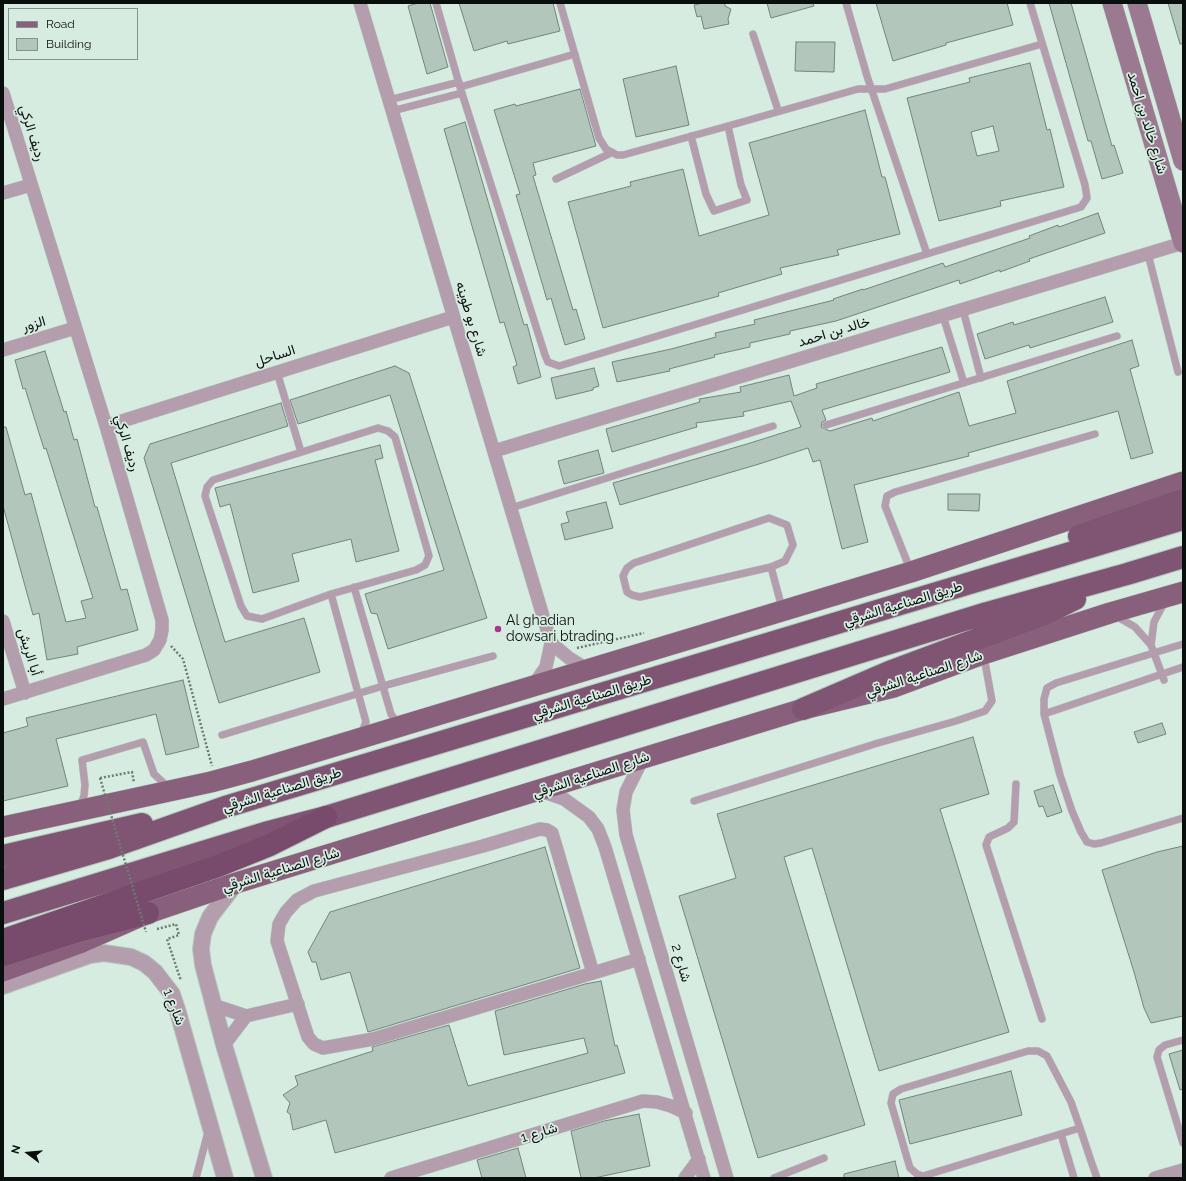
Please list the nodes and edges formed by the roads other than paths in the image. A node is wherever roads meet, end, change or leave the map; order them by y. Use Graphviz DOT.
graph roads {
  1 [pos="360,3"];
  2 [pos="436,3"];
  3 [pos="560,3"];
  4 [pos="846,3"];
  5 [pos="1030,3"];
  6 [pos="1112,3"];
  7 [pos="1137,3"];
  8 [pos="752,34"];
  9 [pos="1042,44"];
  10 [pos="575,54"];
  11 [pos="460,87"];
  12 [pos="872,88"];
  13 [pos="3,93"];
  14 [pos="390,105"];
  15 [pos="778,110"];
  16 [pos="728,126"];
  17 [pos="691,136"];
  18 [pos="611,153"];
  19 [pos="1183,161"];
  20 [pos="556,179"];
  21 [pos="31,184"];
  22 [pos="3,193"];
  23 [pos="1183,243"];
  24 [pos="927,254"];
  25 [pos="1148,254"];
  26 [pos="963,310"];
  27 [pos="453,316"];
  28 [pos="943,316"];
  29 [pos="75,328"];
  30 [pos="1117,336"];
  31 [pos="3,350"];
  32 [pos="277,372"];
  33 [pos="1178,372"];
  34 [pos="982,378"];
  35 [pos="964,383"];
  36 [pos="826,425"];
  37 [pos="106,426"];
  38 [pos="773,426"];
  39 [pos="1095,434"];
  40 [pos="494,451"];
  41 [pos="302,452"];
  42 [pos="1183,482"];
  43 [pos="1183,500"];
  44 [pos="511,508"];
  45 [pos="1183,519"];
  46 [pos="1183,557"];
  47 [pos="771,567"];
  48 [pos="911,572"];
  49 [pos="1127,574"];
  50 [pos="973,583"];
  51 [pos="354,588"];
  52 [pos="330,594"];
  53 [pos="1176,594"];
  54 [pos="782,610"];
  55 [pos="1110,613"];
  56 [pos="3,621"];
  57 [pos="551,643"];
  58 [pos="1152,644"];
  59 [pos="1183,644"];
  60 [pos="1154,653"];
  61 [pos="984,654"];
  62 [pos="493,656"];
  63 [pos="1183,668"];
  64 [pos="587,670"];
  65 [pos="1163,678"];
  66 [pos="383,686"];
  67 [pos="532,687"];
  68 [pos="24,693"];
  69 [pos="357,695"];
  70 [pos="3,699"];
  71 [pos="803,709"];
  72 [pos="1044,714"];
  73 [pos="404,725"];
  74 [pos="222,735"];
  75 [pos="358,739"];
  76 [pos="643,758"];
  77 [pos="1016,784"];
  78 [pos="172,790"];
  79 [pos="541,791"];
  80 [pos="694,801"];
  81 [pos="225,807"];
  82 [pos="78,810"];
  83 [pos="326,817"];
  84 [pos="1183,818"];
  85 [pos="3,827"];
  86 [pos="9,852"];
  87 [pos="3,879"];
  88 [pos="236,883"];
  89 [pos="3,913"];
  90 [pos="147,922"];
  91 [pos="3,940"];
  92 [pos="3,955"];
  93 [pos="639,959"];
  94 [pos="3,971"];
  95 [pos="593,973"];
  96 [pos="3,986"];
  97 [pos="298,1004"];
  98 [pos="212,1005"];
  99 [pos="246,1016"];
  100 [pos="1042,1019"];
  101 [pos="1183,1040"];
  102 [pos="224,1045"];
  103 [pos="686,1114"];
  104 [pos="1180,1121"];
  105 [pos="210,1126"];
  106 [pos="1080,1128"];
  107 [pos="1061,1134"];
  108 [pos="1183,1143"];
  109 [pos="824,1158"];
  110 [pos="700,1159"];
  111 [pos="1183,1170"];
  112 [pos="428,1172"];
  113 [pos="265,1176"];
  114 [pos="196,1178"];
  115 [pos="225,1178"];
  116 [pos="391,1178"];
  117 [pos="685,1178"];
  118 [pos="704,1178"];
  119 [pos="727,1178"];
  120 [pos="774,1178"];
  121 [pos="1074,1178"];
  122 [pos="1097,1178"];
  123 [pos="1155,1178"];
  1 -- 14 [label="street, شارع بو طوينه"];
  2 -- 11 [label="lane"];
  3 -- 10 [label="lane"];
  4 -- 12 [label="lane"];
  5 -- 9 [label="lane"];
  6 -- 23 [label="main road, شارع خالد بن احمد"];
  7 -- 19 [label="main road, شارع خالد بن احمد"];
  8 -- 15 [label="lane"];
  9 -- 12 [label="lane"];
  9 -- 24 [label="lane"];
  10 -- 11 [label="lane"];
  10 -- 18 [label="lane"];
  11 -- 14 [label="lane"];
  11 -- 14 [label="lane"];
  11 -- 24 [label="lane"];
  12 -- 15 [label="lane"];
  12 -- 24 [label="lane"];
  13 -- 21 [label="street, رديف الركي"];
  14 -- 27 [label="street, شارع بو طوينه"];
  15 -- 16 [label="lane"];
  16 -- 17 [label="lane"];
  16 -- 17 [label="lane"];
  17 -- 18 [label="lane"];
  18 -- 20 [label="lane"];
  21 -- 22 [label="street"];
  21 -- 29 [label="street, رديف الركي"];
  23 -- 25 [label="street, خالد بن احمد"];
  25 -- 26 [label="street, خالد بن احمد"];
  25 -- 33 [label="lane"];
  26 -- 28 [label="street, خالد بن احمد"];
  26 -- 34 [label="lane"];
  27 -- 32 [label="street, الساحل"];
  27 -- 40 [label="street, شارع بو طوينه"];
  28 -- 35 [label="lane"];
  28 -- 40 [label="street, خالد بن احمد"];
  29 -- 31 [label="street, الزور"];
  29 -- 37 [label="street, رديف الركي"];
  30 -- 34 [label="lane"];
  32 -- 37 [label="street, الساحل"];
  32 -- 41 [label="lane"];
  34 -- 35 [label="lane"];
  35 -- 36 [label="lane"];
  37 -- 68 [label="street, رديف الركي"];
  38 -- 44 [label="lane"];
  39 -- 48 [label="lane"];
  40 -- 44 [label="street, شارع بو طوينه"];
  41 -- 51 [label="lane"];
  41 -- 52 [label="lane"];
  42 -- 48 [label="main road"];
  43 -- 50 [label="highway"];
  44 -- 57 [label="street, شارع بو طوينه"];
  45 -- 50 [label="highway, طريق الصناعية الشرقي"];
  46 -- 49 [label="highway"];
  47 -- 47 [label="lane"];
  47 -- 54 [label="lane"];
  48 -- 54 [label="main road"];
  49 -- 71 [label="highway"];
  49 -- 83 [label="highway"];
  50 -- 81 [label="highway, طريق الصناعية الشرقي"];
  51 -- 52 [label="lane"];
  51 -- 66 [label="lane"];
  52 -- 69 [label="lane"];
  53 -- 55 [label="main road, شارع الصناعية الشرقي"];
  53 -- 58 [label="lane"];
  54 -- 64 [label="main road"];
  55 -- 58 [label="lane"];
  55 -- 61 [label="main road, شارع الصناعية الشرقي"];
  56 -- 68 [label="street, أبا الريش"];
  57 -- 64 [label="street"];
  57 -- 67 [label="street, شارع بو طوينه"];
  58 -- 60 [label="lane"];
  59 -- 60 [label="lane"];
  60 -- 65 [label="lane"];
  60 -- 72 [label="lane"];
  61 -- 71 [label="main road, شارع الصناعية الشرقي"];
  61 -- 80 [label="lane"];
  62 -- 66 [label="lane"];
  63 -- 65 [label="lane"];
  64 -- 67 [label="main road"];
  65 -- 72 [label="lane"];
  66 -- 69 [label="lane"];
  66 -- 73 [label="lane"];
  67 -- 73 [label="main road"];
  68 -- 70 [label="street"];
  69 -- 74 [label="lane"];
  69 -- 75 [label="lane"];
  71 -- 76 [label="main road, شارع الصناعية الشرقي"];
  72 -- 84 [label="lane"];
  73 -- 75 [label="main road"];
  75 -- 78 [label="main road"];
  76 -- 79 [label="main road, شارع الصناعية الشرقي"];
  76 -- 119 [label="street, شارع 2"];
  77 -- 100 [label="lane"];
  78 -- 82 [label="main road"];
  78 -- 82 [label="lane"];
  79 -- 88 [label="main road, شارع الصناعية الشرقي"];
  79 -- 93 [label="street"];
  81 -- 86 [label="highway"];
  81 -- 87 [label="highway, طريق الصناعية الشرقي"];
  82 -- 85 [label="main road"];
  83 -- 89 [label="highway"];
  83 -- 91 [label="highway"];
  88 -- 90 [label="main road, شارع الصناعية الشرقي"];
  88 -- 98 [label="street"];
  90 -- 92 [label="highway"];
  90 -- 94 [label="main road, شارع الصناعية الشرقي"];
  93 -- 95 [label="street"];
  93 -- 103 [label="street"];
  95 -- 97 [label="street"];
  95 -- 97 [label="street"];
  96 -- 105 [label="street, شارع 1"];
  97 -- 99 [label="street"];
  98 -- 99 [label="street"];
  98 -- 102 [label="street"];
  99 -- 102 [label="street"];
  101 -- 104 [label="lane"];
  102 -- 113 [label="street"];
  103 -- 110 [label="street"];
  103 -- 112 [label="street, شارع 1"];
  104 -- 108 [label="lane"];
  105 -- 114 [label="lane"];
  105 -- 115 [label="street, شارع 1"];
  106 -- 107 [label="lane"];
  106 -- 107 [label="lane"];
  106 -- 122 [label="lane"];
  107 -- 121 [label="lane"];
  109 -- 120 [label="lane"];
  110 -- 117 [label="street"];
  110 -- 118 [label="street"];
  111 -- 123 [label="street"];
  112 -- 116 [label="street, شارع 1"];
}
